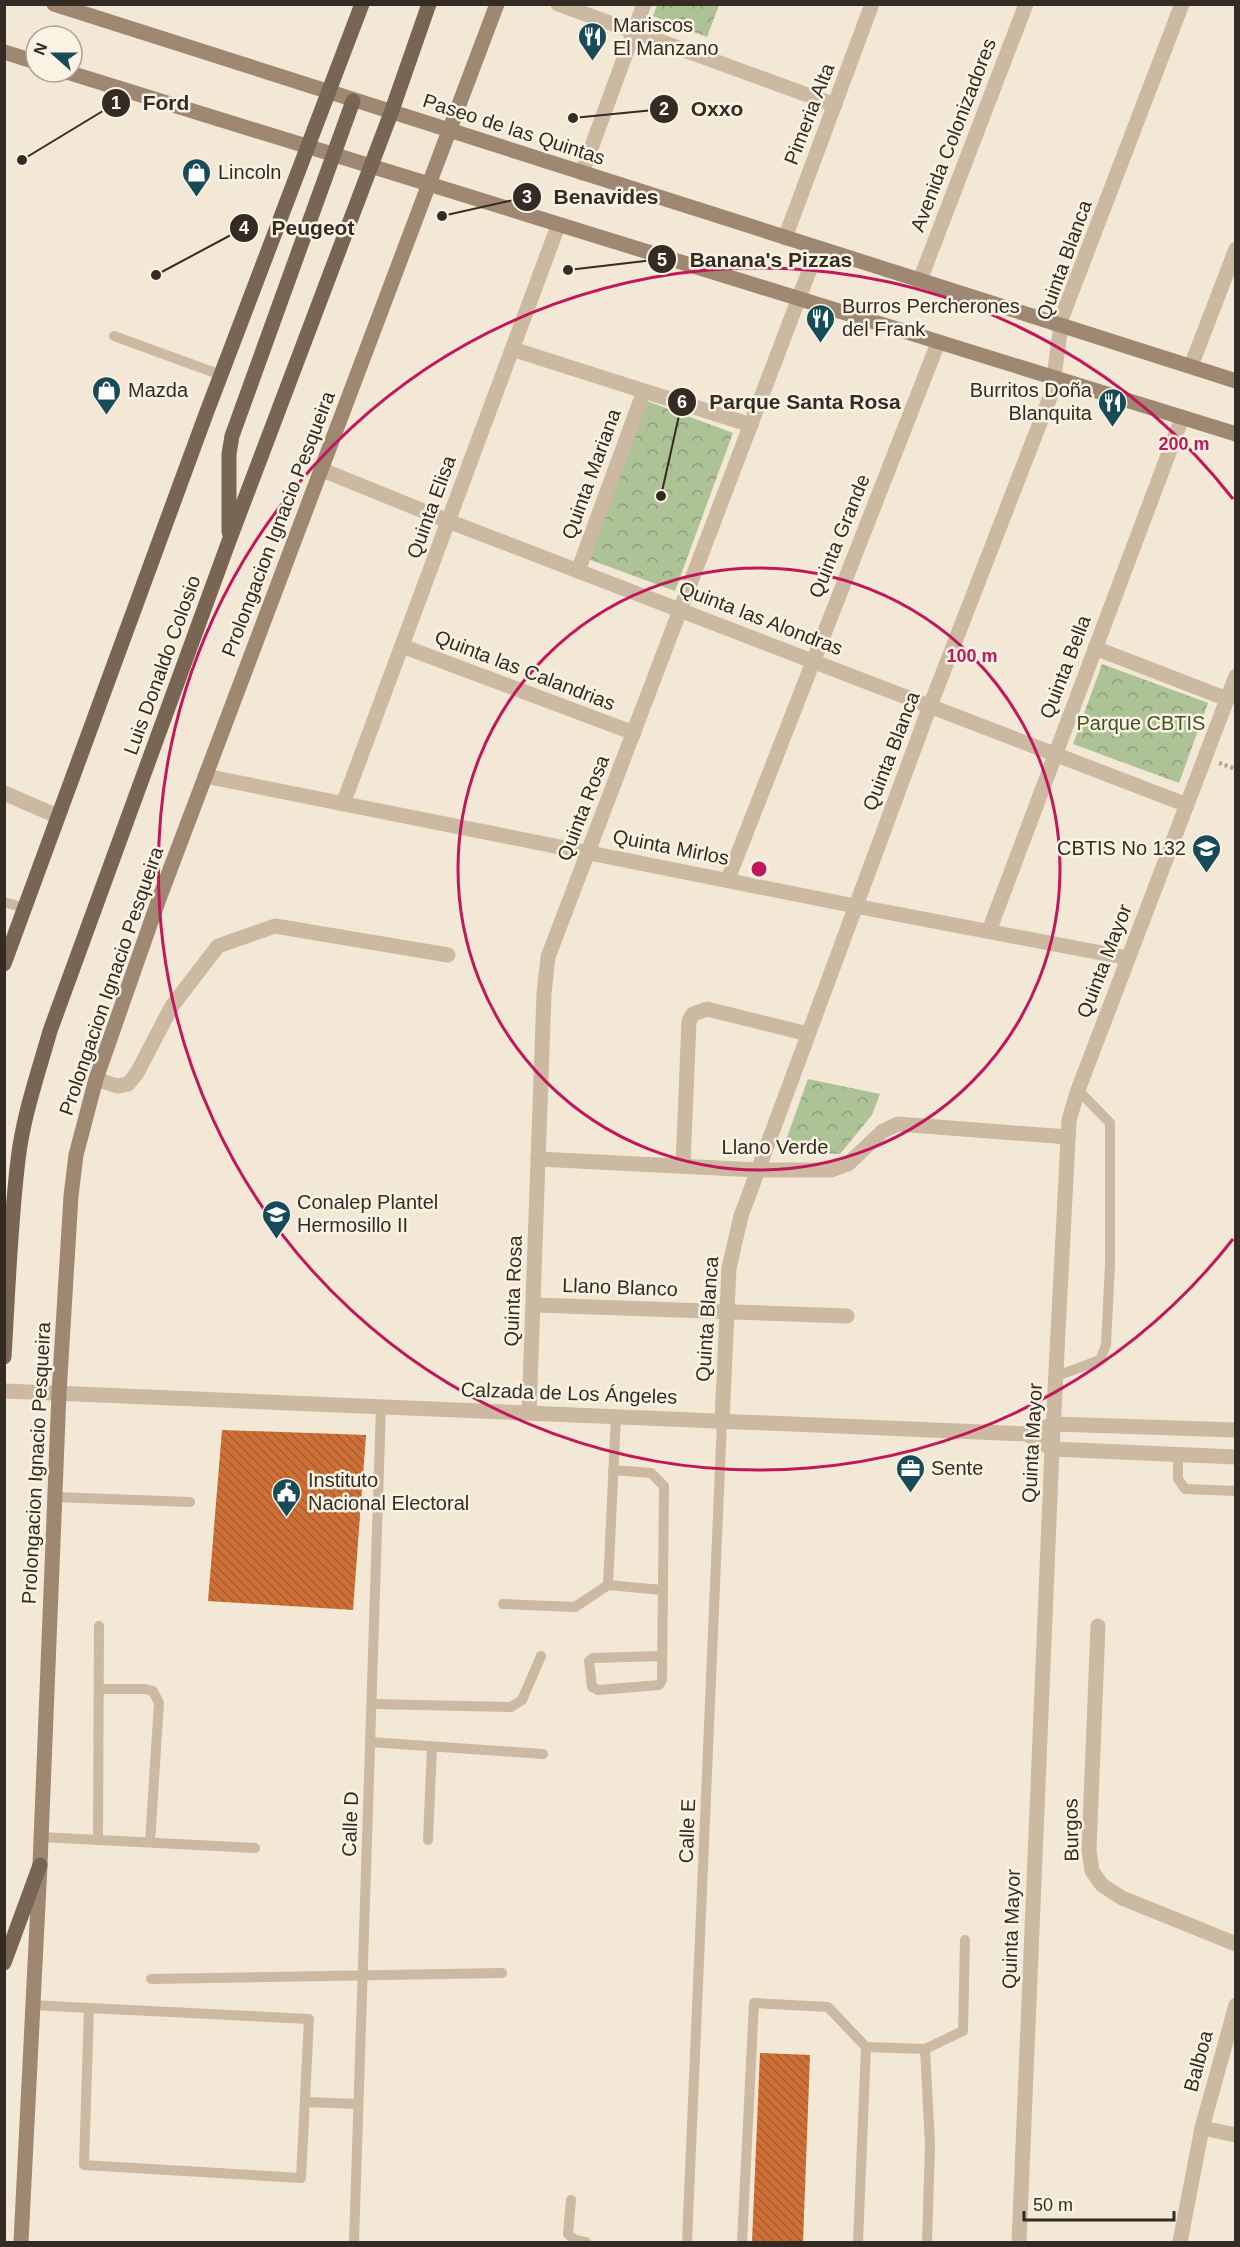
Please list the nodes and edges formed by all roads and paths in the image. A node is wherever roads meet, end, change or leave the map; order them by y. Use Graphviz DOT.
graph roads {
  1 [pos="54,4"];
  2 [pos="362,4"];
  3 [pos="429,4"];
  4 [pos="497,4"];
  5 [pos="558,4"];
  6 [pos="644,4"];
  7 [pos="872,4"];
  8 [pos="1026,4"];
  9 [pos="1182,4"];
  10 [pos="634,32"];
  11 [pos="4,52"];
  12 [pos="24,58"];
  13 [pos="84,77"];
  14 [pos="328,93"];
  15 [pos="353,100"];
  16 [pos="835,105"];
  17 [pos="391,112"];
  18 [pos="449,131"];
  19 [pos="307,148"];
  20 [pos="333,156"];
  21 [pos="370,167"];
  22 [pos="582,173"];
  23 [pos="428,185"];
  24 [pos="558,225"];
  25 [pos="785,238"];
  26 [pos="818,248"];
  27 [pos="1236,249"];
  28 [pos="920,280"];
  29 [pos="798,300"];
  30 [pos="1060,325"];
  31 [pos="114,336"];
  32 [pos="938,342"];
  33 [pos="512,349"];
  34 [pos="1191,366"];
  35 [pos="221,375"];
  36 [pos="1054,378"];
  37 [pos="1236,381"];
  38 [pos="644,391"];
  39 [pos="1182,417"];
  40 [pos="751,424"];
  41 [pos="1236,434"];
  42 [pos="320,469"];
  43 [pos="448,521"];
  44 [pos="229,541"];
  45 [pos="578,571"];
  46 [pos="681,610"];
  47 [pos="402,646"];
  48 [pos="1095,648"];
  49 [pos="812,661"];
  50 [pos="1236,676"];
  51 [pos="1227,699"];
  52 [pos="930,706"];
  53 [pos="634,733"];
  54 [pos="1055,754"];
  55 [pos="205,776"];
  56 [pos="4,793"];
  57 [pos="343,804"];
  58 [pos="1186,805"];
  59 [pos="57,816"];
  60 [pos="589,852"];
  61 [pos="728,879"];
  62 [pos="4,902"];
  63 [pos="855,906"];
  64 [pos="24,908"];
  65 [pos="988,931"];
  66 [pos="448,955"];
  67 [pos="1128,958"];
  68 [pos="4,964"];
  69 [pos="808,1034"];
  70 [pos="96,1079"];
  71 [pos="1078,1090"];
  72 [pos="1068,1137"];
  73 [pos="538,1159"];
  74 [pos="683,1165"];
  75 [pos="757,1170"];
  76 [pos="535,1305"];
  77 [pos="727,1312"];
  78 [pos="848,1316"];
  79 [pos="4,1357"];
  80 [pos="1057,1376"];
  81 [pos="4,1390"];
  82 [pos="59,1393"];
  83 [pos="381,1406"];
  84 [pos="529,1413"];
  85 [pos="616,1416"];
  86 [pos="722,1421"];
  87 [pos="1054,1424"];
  88 [pos="1236,1430"];
  89 [pos="1027,1434"];
  90 [pos="1052,1449"];
  91 [pos="1178,1454"];
  92 [pos="1236,1457"];
  93 [pos="613,1470"];
  94 [pos="1236,1491"];
  95 [pos="55,1497"];
  96 [pos="190,1502"];
  97 [pos="608,1585"];
  98 [pos="662,1590"];
  99 [pos="503,1604"];
  100 [pos="99,1626"];
  101 [pos="1098,1626"];
  102 [pos="541,1656"];
  103 [pos="661,1656"];
  104 [pos="99,1689"];
  105 [pos="372,1704"];
  106 [pos="370,1742"];
  107 [pos="432,1747"];
  108 [pos="543,1754"];
  109 [pos="41,1837"];
  110 [pos="98,1840"];
  111 [pos="428,1840"];
  112 [pos="150,1842"];
  113 [pos="255,1848"];
  114 [pos="40,1865"];
  115 [pos="965,1940"];
  116 [pos="1236,1944"];
  117 [pos="4,1963"];
  118 [pos="502,1974"];
  119 [pos="363,1976"];
  120 [pos="151,1979"];
  121 [pos="33,2005"];
  122 [pos="1236,2005"];
  123 [pos="89,2008"];
  124 [pos="866,2047"];
  125 [pos="925,2049"];
  126 [pos="306,2102"];
  127 [pos="358,2104"];
  128 [pos="1202,2128"];
  129 [pos="1236,2134"];
  130 [pos="571,2200"];
  131 [pos="21,2242"];
  132 [pos="354,2242"];
  133 [pos="586,2242"];
  134 [pos="687,2242"];
  135 [pos="742,2242"];
  136 [pos="858,2242"];
  137 [pos="927,2242"];
  138 [pos="1019,2242"];
  139 [pos="1180,2242"];
  1 -- 14 [label="main road, Paseo de las Quintas"];
  2 -- 14 [label="main road"];
  3 -- 17 [label="main road, Luis Donaldo Colosio"];
  4 -- 18 [label="main road, Prolongacion Ignacio Pesqueira"];
  5 -- 10 [label="street"];
  6 -- 10 [label="street"];
  7 -- 16 [label="street, Pimeria Alta"];
  8 -- 28 [label="street, Avenida Colonizadores"];
  9 -- 30 [label="street, Quinta Blanca"];
  10 -- 16 [label="street"];
  10 -- 22 [label="street"];
  11 -- 12 [label="main road"];
  13 -- 19 [label="main road"];
  14 -- 15 [label="main road, Paseo de las Quintas"];
  14 -- 19 [label="main road"];
  15 -- 17 [label="main road, Paseo de las Quintas"];
  15 -- 20 [label="main road"];
  16 -- 25 [label="street, Pimeria Alta"];
  17 -- 18 [label="main road, Paseo de las Quintas"];
  17 -- 21 [label="main road, Luis Donaldo Colosio"];
  18 -- 22 [label="main road, Paseo de las Quintas"];
  18 -- 23 [label="main road, Prolongacion Ignacio Pesqueira"];
  19 -- 20 [label="main road"];
  19 -- 35 [label="main road"];
  20 -- 21 [label="main road"];
  20 -- 44 [label="main road"];
  21 -- 23 [label="main road"];
  21 -- 44 [label="main road, Luis Donaldo Colosio"];
  22 -- 25 [label="main road, Paseo de las Quintas"];
  23 -- 24 [label="main road"];
  23 -- 42 [label="main road, Prolongacion Ignacio Pesqueira"];
  24 -- 29 [label="main road"];
  24 -- 33 [label="street, Quinta Elisa"];
  25 -- 26 [label="main road, Paseo de las Quintas"];
  26 -- 28 [label="main road, Paseo de las Quintas"];
  26 -- 29 [label="street, Quinta Rosa"];
  27 -- 34 [label="street"];
  28 -- 30 [label="main road, Paseo de las Quintas"];
  29 -- 32 [label="main road"];
  29 -- 40 [label="street, Quinta Rosa"];
  30 -- 34 [label="main road, Paseo de las Quintas"];
  30 -- 36 [label="street, Quinta Blanca"];
  31 -- 35 [label="lane"];
  32 -- 36 [label="main road"];
  32 -- 49 [label="street, Quinta Grande"];
  33 -- 38 [label="street"];
  33 -- 43 [label="street, Quinta Elisa"];
  34 -- 37 [label="main road, Paseo de las Quintas"];
  35 -- 59 [label="main road"];
  36 -- 39 [label="main road"];
  36 -- 52 [label="street, Quinta Blanca"];
  38 -- 40 [label="street"];
  38 -- 45 [label="street, Quinta Mariana"];
  39 -- 41 [label="main road"];
  39 -- 48 [label="street, Quinta Bella"];
  40 -- 46 [label="street, Quinta Rosa"];
  42 -- 43 [label="street, Quinta las Alondras"];
  42 -- 55 [label="main road, Prolongacion Ignacio Pesqueira"];
  43 -- 45 [label="street, Quinta las Alondras"];
  43 -- 47 [label="street, Quinta Elisa"];
  44 -- 79 [label="main road, Luis Donaldo Colosio"];
  45 -- 46 [label="street, Quinta las Alondras"];
  46 -- 49 [label="street, Quinta las Alondras"];
  46 -- 53 [label="street, Quinta Rosa"];
  47 -- 53 [label="street, Quinta las Calandrias"];
  47 -- 57 [label="street, Quinta Elisa"];
  48 -- 51 [label="street"];
  48 -- 54 [label="street, Quinta Bella"];
  49 -- 52 [label="street, Quinta las Alondras"];
  49 -- 61 [label="street, Quinta Grande"];
  50 -- 51 [label="street, Quinta Mayor"];
  51 -- 58 [label="street, Quinta Mayor"];
  52 -- 54 [label="street, Quinta las Alondras"];
  52 -- 63 [label="street, Quinta Blanca"];
  53 -- 60 [label="street, Quinta Rosa"];
  54 -- 58 [label="street, Quinta las Alondras"];
  54 -- 65 [label="street, Quinta Bella"];
  55 -- 57 [label="street, Quinta Mirlos"];
  55 -- 70 [label="main road, Prolongacion Ignacio Pesqueira"];
  56 -- 59 [label="street"];
  57 -- 60 [label="street, Quinta Mirlos"];
  58 -- 67 [label="street, Quinta Mayor"];
  59 -- 64 [label="main road"];
  60 -- 61 [label="street, Quinta Mirlos"];
  60 -- 73 [label="street, Quinta Rosa"];
  61 -- 63 [label="street, Quinta Mirlos"];
  62 -- 64 [label="lane"];
  63 -- 65 [label="street, Quinta Mirlos"];
  63 -- 69 [label="street, Quinta Blanca"];
  64 -- 68 [label="main road"];
  65 -- 67 [label="street, Quinta Mirlos"];
  66 -- 70 [label="street"];
  67 -- 71 [label="street, Quinta Mayor"];
  69 -- 74 [label="street"];
  69 -- 75 [label="street, Quinta Blanca"];
  70 -- 82 [label="main road, Prolongacion Ignacio Pesqueira"];
  71 -- 72 [label="street, Quinta Mayor"];
  71 -- 80 [label="lane"];
  72 -- 75 [label="street, Llano Verde"];
  72 -- 80 [label="street, Quinta Mayor"];
  73 -- 74 [label="street, Llano Verde"];
  73 -- 76 [label="street, Quinta Rosa"];
  74 -- 75 [label="street, Llano Verde"];
  75 -- 77 [label="street, Quinta Blanca"];
  76 -- 77 [label="street, Llano Blanco"];
  76 -- 84 [label="street, Quinta Rosa"];
  77 -- 78 [label="street, Llano Blanco"];
  77 -- 86 [label="street, Quinta Blanca"];
  80 -- 87 [label="street, Quinta Mayor"];
  81 -- 82 [label="street, Calzada de Los Ángeles"];
  82 -- 83 [label="street, Calzada de Los Ángeles"];
  82 -- 95 [label="main road, Prolongacion Ignacio Pesqueira"];
  83 -- 84 [label="street, Calzada de Los Ángeles"];
  83 -- 105 [label="lane, Calle D"];
  84 -- 85 [label="street, Calzada de Los Ángeles"];
  85 -- 86 [label="street, Calzada de Los Ángeles"];
  85 -- 93 [label="lane"];
  86 -- 89 [label="street, Calzada de Los Ángeles"];
  86 -- 134 [label="lane, Calle E"];
  87 -- 88 [label="street"];
  87 -- 89 [label="street"];
  87 -- 90 [label="street, Quinta Mayor"];
  89 -- 90 [label="street, Calzada de Los Ángeles"];
  90 -- 91 [label="street, Calzada de Los Ángeles"];
  90 -- 138 [label="street, Quinta Mayor"];
  91 -- 92 [label="street, Calzada de Los Ángeles"];
  91 -- 94 [label="lane"];
  93 -- 97 [label="lane"];
  93 -- 98 [label="lane"];
  95 -- 96 [label="lane"];
  95 -- 109 [label="main road, Prolongacion Ignacio Pesqueira"];
  97 -- 98 [label="lane"];
  97 -- 99 [label="lane"];
  98 -- 103 [label="lane"];
  100 -- 104 [label="lane"];
  101 -- 116 [label="street, Burgos"];
  102 -- 105 [label="lane"];
  103 -- 103 [label="lane"];
  104 -- 110 [label="lane"];
  104 -- 112 [label="lane"];
  105 -- 106 [label="lane, Calle D"];
  106 -- 107 [label="lane"];
  106 -- 119 [label="lane, Calle D"];
  107 -- 108 [label="lane"];
  107 -- 111 [label="lane"];
  109 -- 110 [label="lane"];
  109 -- 114 [label="main road, Prolongacion Ignacio Pesqueira"];
  110 -- 112 [label="lane"];
  112 -- 113 [label="lane"];
  114 -- 117 [label="main road"];
  114 -- 121 [label="main road, Prolongacion Ignacio Pesqueira"];
  115 -- 125 [label="lane"];
  118 -- 119 [label="lane"];
  119 -- 120 [label="lane"];
  119 -- 127 [label="lane, Calle D"];
  121 -- 123 [label="lane"];
  121 -- 131 [label="main road, Prolongacion Ignacio Pesqueira"];
  122 -- 128 [label="street, Balboa"];
  123 -- 126 [label="lane"];
  123 -- 126 [label="lane"];
  124 -- 125 [label="lane"];
  124 -- 135 [label="lane"];
  124 -- 136 [label="lane"];
  125 -- 137 [label="lane"];
  126 -- 127 [label="lane"];
  127 -- 132 [label="lane, Calle D"];
  128 -- 129 [label="street"];
  128 -- 139 [label="street, Balboa"];
  130 -- 133 [label="lane"];
}
